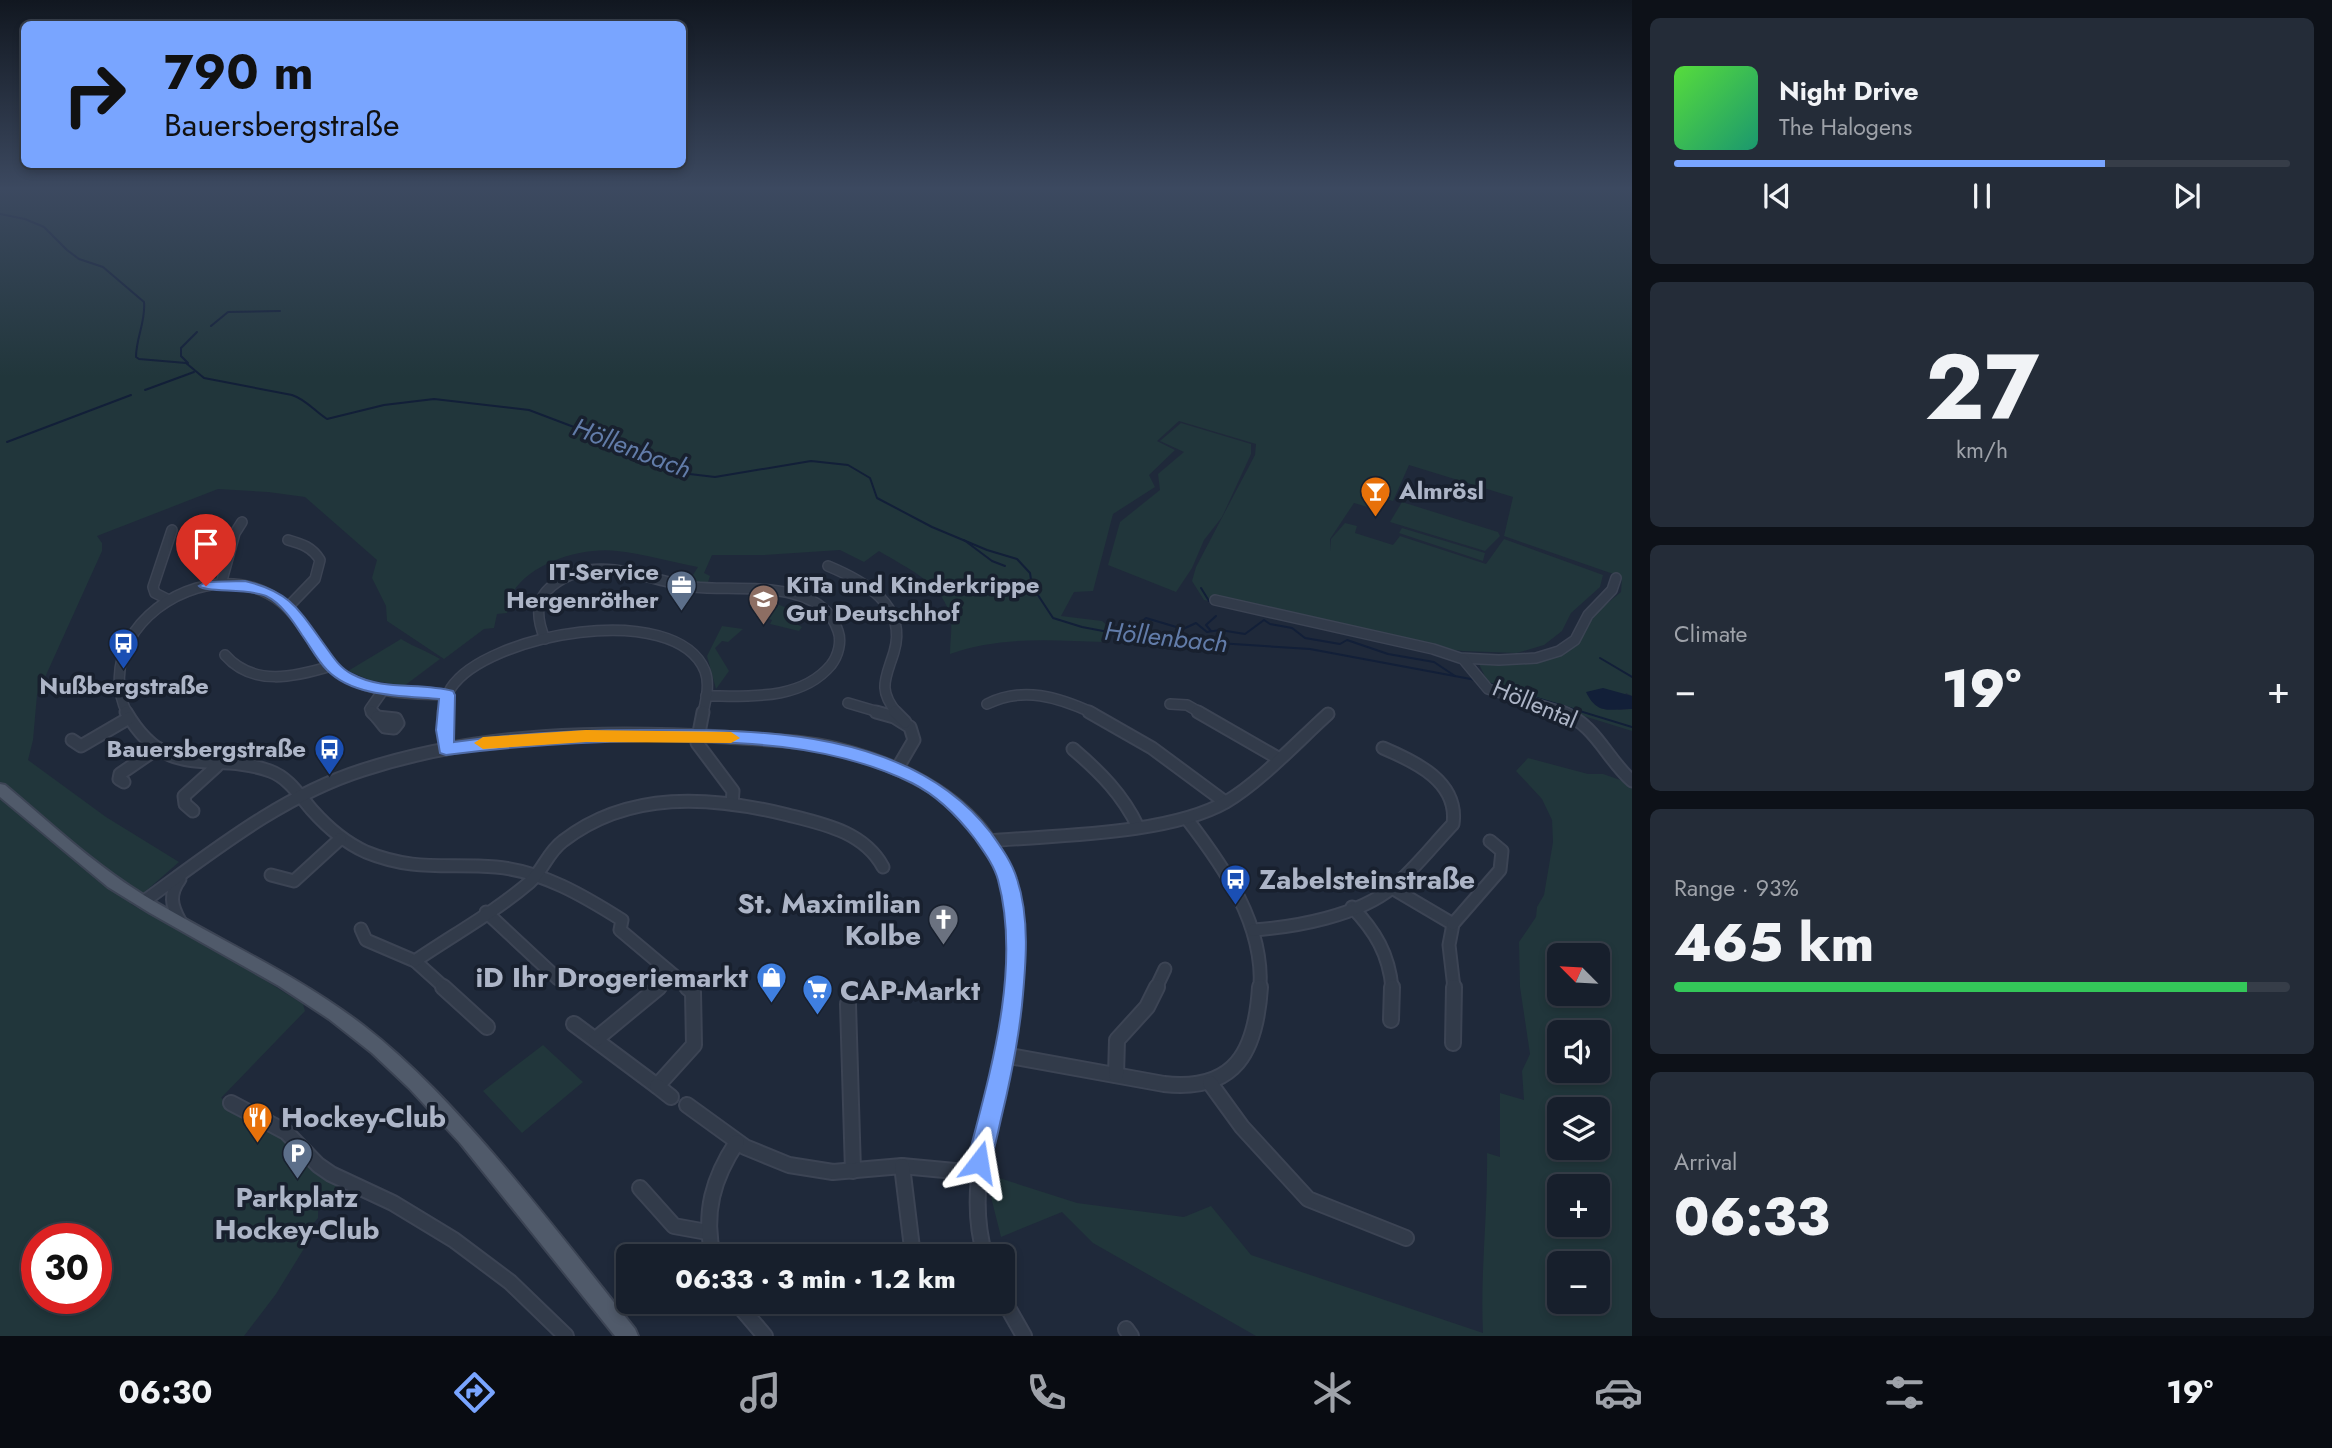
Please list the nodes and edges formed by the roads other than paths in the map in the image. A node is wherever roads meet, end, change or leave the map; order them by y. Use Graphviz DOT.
graph roads {
  1 [pos="242,522"];
  2 [pos="172,530"];
  3 [pos="288,540"];
  4 [pos="828,566"];
  5 [pos="1616,578"];
  6 [pos="221,584"];
  7 [pos="169,600"];
  8 [pos="1214,600"];
  9 [pos="288,607"];
  10 [pos="545,639"];
  11 [pos="225,655"];
  12 [pos="1463,659"];
  13 [pos="331,666"];
  14 [pos="384,689"];
  15 [pos="447,695"];
  16 [pos="706,696"];
  17 [pos="848,703"];
  18 [pos="987,704"];
  19 [pos="1170,704"];
  20 [pos="1328,714"];
  21 [pos="376,717"];
  22 [pos="129,718"];
  23 [pos="905,722"];
  24 [pos="697,735"];
  25 [pos="72,740"];
  26 [pos="158,748"];
  27 [pos="1383,748"];
  28 [pos="446,749"];
  29 [pos="1073,749"];
  30 [pos="1278,758"];
  31 [pos="217,766"];
  32 [pos="897,769"];
  33 [pos="1632,781"];
  34 [pos="124,782"];
  35 [pos="0,789"];
  36 [pos="300,796"];
  37 [pos="1225,802"];
  38 [pos="732,804"];
  39 [pos="193,811"];
  40 [pos="1187,819"];
  41 [pos="1138,827"];
  42 [pos="340,839"];
  43 [pos="988,841"];
  44 [pos="1490,841"];
  45 [pos="883,867"];
  46 [pos="187,870"];
  47 [pos="271,875"];
  48 [pos="536,876"];
  49 [pos="1392,888"];
  50 [pos="144,902"];
  51 [pos="1352,907"];
  52 [pos="486,912"];
  53 [pos="180,921"];
  54 [pos="1453,924"];
  55 [pos="361,929"];
  56 [pos="1253,930"];
  57 [pos="415,961"];
  58 [pos="1165,969"];
  59 [pos="673,975"];
  60 [pos="558,979"];
  61 [pos="848,1004"];
  62 [pos="1391,1020"];
  63 [pos="575,1024"];
  64 [pos="487,1027"];
  65 [pos="596,1039"];
  66 [pos="1453,1043"];
  67 [pos="1004,1055"];
  68 [pos="1115,1075"];
  69 [pos="1210,1083"];
  70 [pos="657,1086"];
  71 [pos="671,1097"];
  72 [pos="231,1103"];
  73 [pos="687,1105"];
  74 [pos="737,1142"];
  75 [pos="902,1166"];
  76 [pos="853,1171"];
  77 [pos="976,1173"];
  78 [pos="640,1188"];
  79 [pos="707,1232"];
  80 [pos="1406,1238"];
  81 [pos="710,1244"];
  82 [pos="912,1244"];
  83 [pos="982,1244"];
  84 [pos="746,1314"];
  85 [pos="1012,1314"];
  86 [pos="566,1336"];
  87 [pos="628,1336"];
  88 [pos="765,1336"];
  89 [pos="1024,1336"];
  1 -- 6 [label="street"];
  2 -- 7 [label="street"];
  3 -- 9 [label="street"];
  4 -- 23 [label="street"];
  5 -- 12 [label="street"];
  6 -- 7 [label="street"];
  6 -- 9 [label="street"];
  7 -- 22 [label="street"];
  8 -- 12 [label="street"];
  9 -- 13 [label="street"];
  10 -- 15 [label="street"];
  10 -- 16 [label="street"];
  10 -- 16 [label="street"];
  11 -- 13 [label="street"];
  12 -- 33 [label="street, Höllental"];
  13 -- 14 [label="street"];
  14 -- 15 [label="street"];
  14 -- 21 [label="street"];
  15 -- 28 [label="street"];
  16 -- 24 [label="street"];
  17 -- 23 [label="street"];
  18 -- 37 [label="street"];
  19 -- 30 [label="street"];
  20 -- 30 [label="street"];
  22 -- 25 [label="street"];
  22 -- 26 [label="street"];
  23 -- 32 [label="street"];
  24 -- 28 [label="street"];
  24 -- 32 [label="street"];
  24 -- 38 [label="street"];
  26 -- 31 [label="street"];
  26 -- 34 [label="street"];
  27 -- 49 [label="street"];
  28 -- 36 [label="street"];
  29 -- 41 [label="street"];
  30 -- 37 [label="street"];
  31 -- 36 [label="street"];
  31 -- 39 [label="street"];
  32 -- 43 [label="street"];
  35 -- 50 [label="main road"];
  36 -- 42 [label="street"];
  36 -- 46 [label="street"];
  37 -- 40 [label="street"];
  38 -- 45 [label="street"];
  38 -- 48 [label="street"];
  40 -- 41 [label="street"];
  40 -- 56 [label="street"];
  41 -- 43 [label="street"];
  42 -- 47 [label="street"];
  42 -- 48 [label="street"];
  43 -- 67 [label="street"];
  44 -- 54 [label="street"];
  46 -- 50 [label="street"];
  46 -- 53 [label="street"];
  48 -- 52 [label="street"];
  48 -- 59 [label="street"];
  49 -- 51 [label="street"];
  49 -- 54 [label="street"];
  50 -- 53 [label="main road"];
  51 -- 56 [label="street"];
  51 -- 62 [label="street"];
  52 -- 57 [label="street"];
  52 -- 60 [label="street"];
  53 -- 87 [label="main road"];
  54 -- 66 [label="street"];
  55 -- 57 [label="street"];
  56 -- 69 [label="street"];
  57 -- 64 [label="street"];
  58 -- 68 [label="street"];
  59 -- 65 [label="street"];
  59 -- 70 [label="street"];
  61 -- 76 [label="street"];
  63 -- 65 [label="street"];
  65 -- 70 [label="street"];
  67 -- 68 [label="street"];
  67 -- 77 [label="street"];
  68 -- 69 [label="street"];
  69 -- 80 [label="street"];
  70 -- 71 [label="street"];
  72 -- 86 [label="street"];
  73 -- 74 [label="street"];
  74 -- 76 [label="street"];
  74 -- 79 [label="street"];
  75 -- 76 [label="street"];
  75 -- 77 [label="street"];
  75 -- 82 [label="street"];
  77 -- 83 [label="street"];
  78 -- 79 [label="street"];
  79 -- 81 [label="street"];
  84 -- 88 [label="street"];
  85 -- 89 [label="street"];
}
